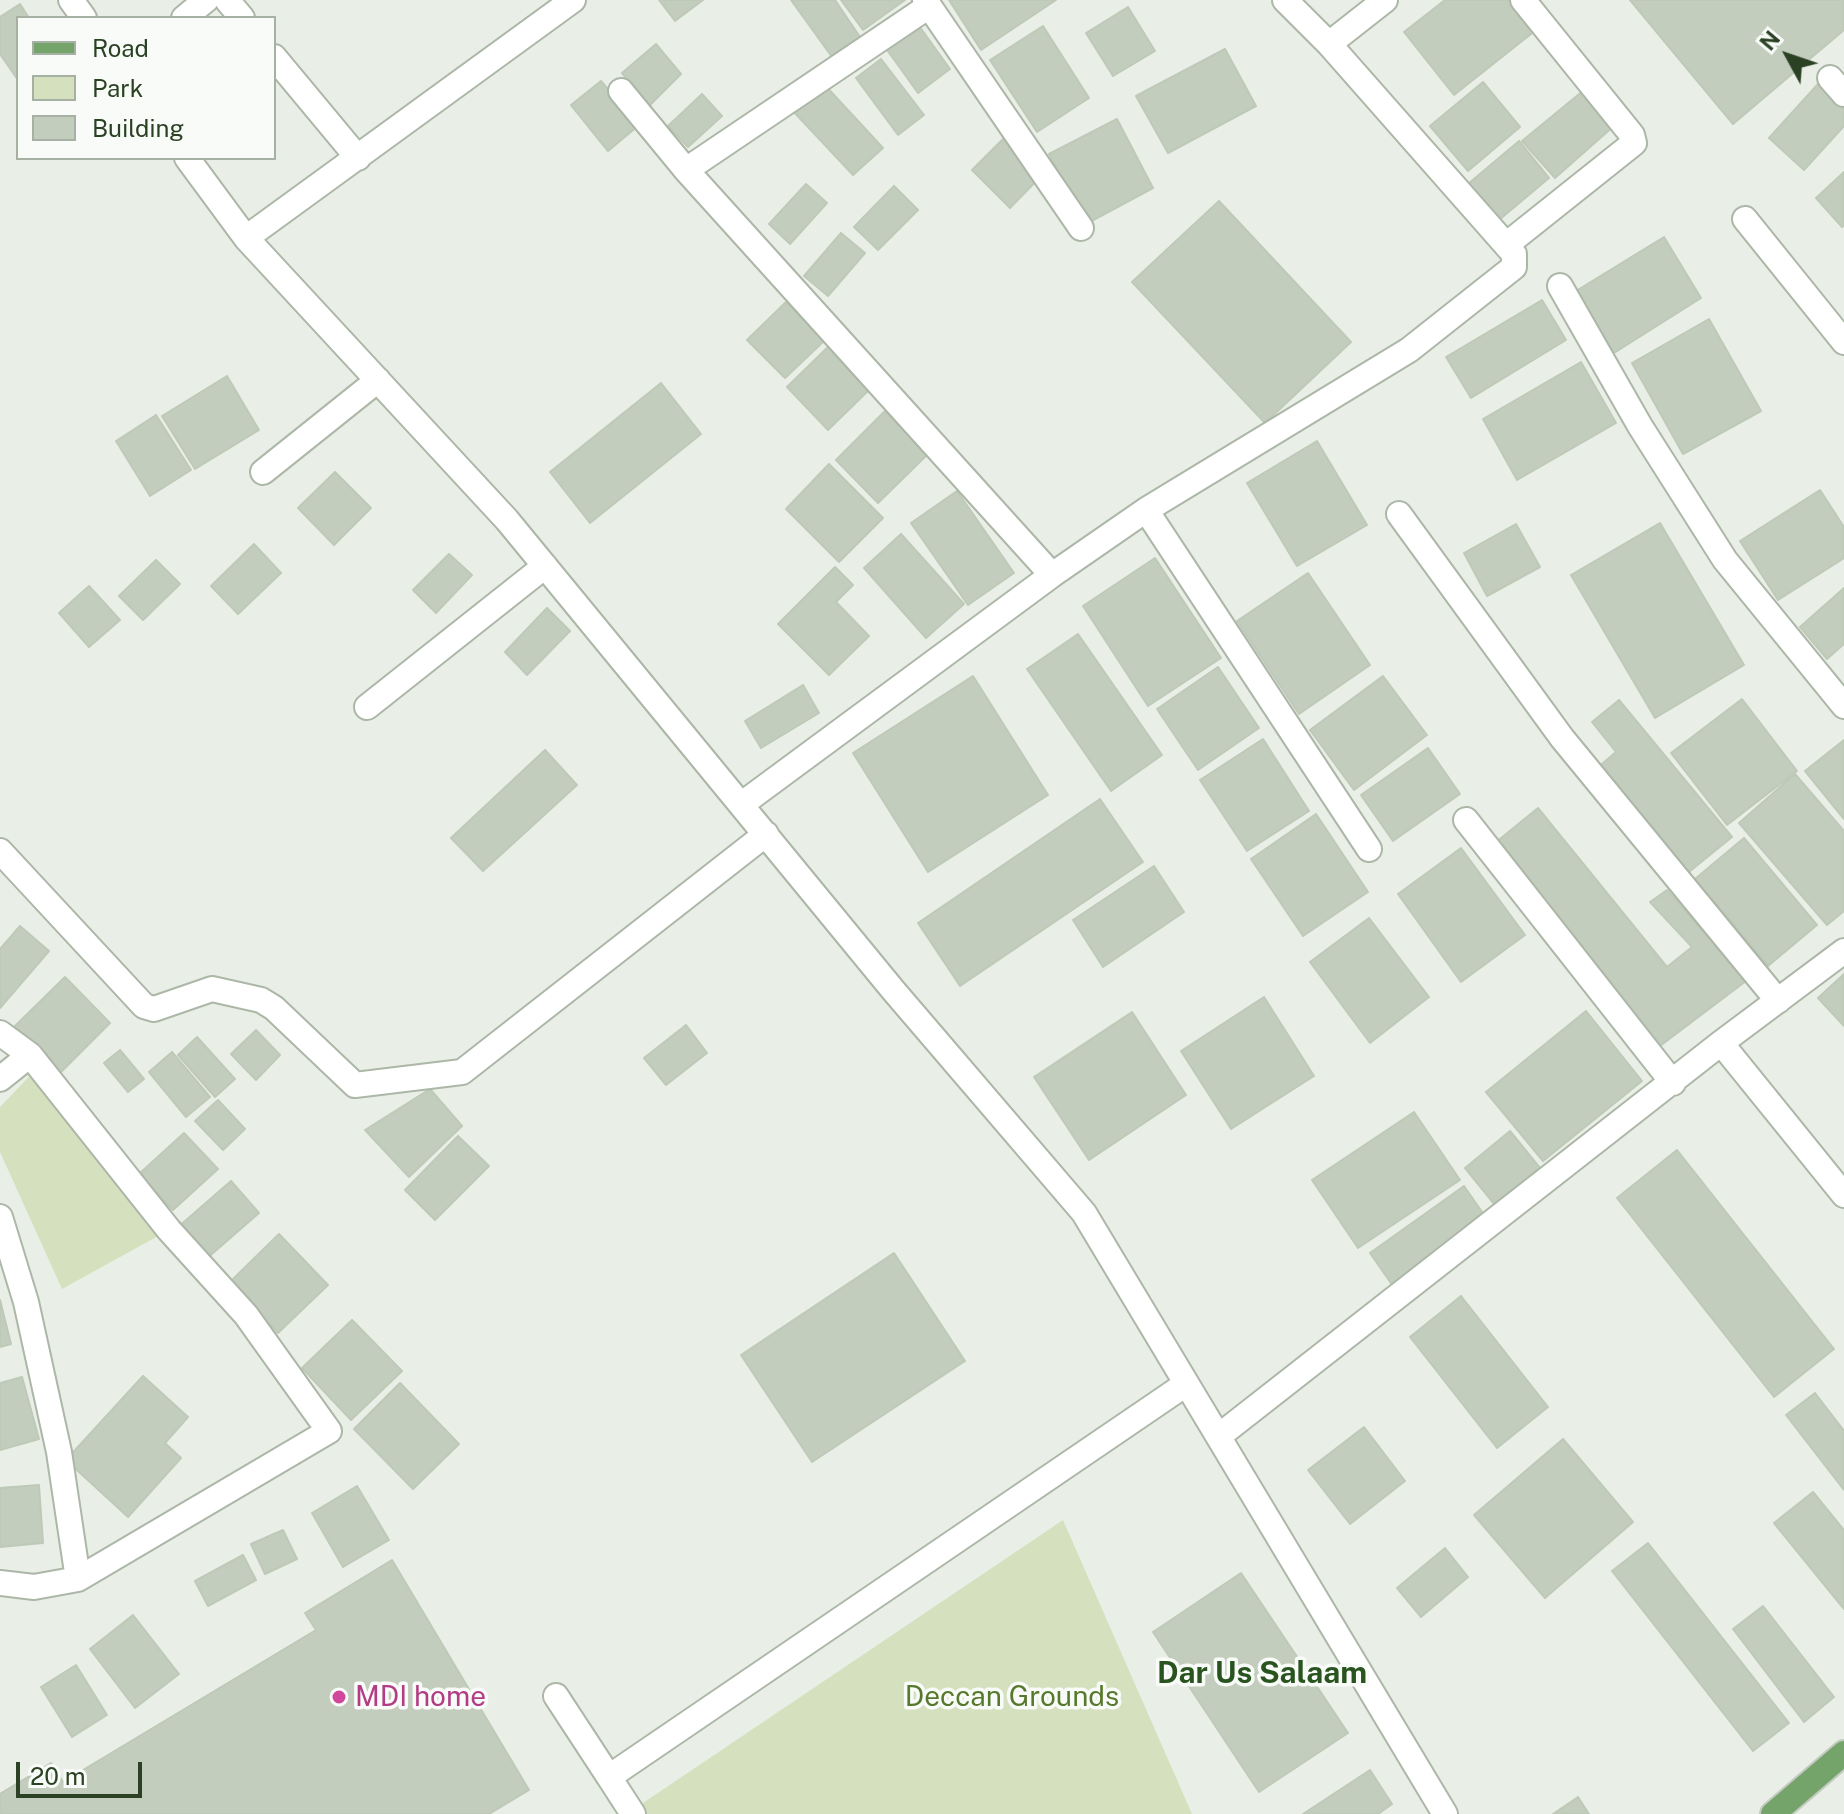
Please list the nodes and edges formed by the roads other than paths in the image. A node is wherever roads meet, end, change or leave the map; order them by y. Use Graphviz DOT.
graph roads {
  1 [pos="206,0"];
  2 [pos="227,0"];
  3 [pos="573,0"];
  4 [pos="1285,0"];
  5 [pos="1385,0"];
  6 [pos="1523,0"];
  7 [pos="927,3"];
  8 [pos="186,16"];
  9 [pos="240,16"];
  10 [pos="1329,44"];
  11 [pos="276,59"];
  12 [pos="621,91"];
  13 [pos="358,158"];
  14 [pos="188,160"];
  15 [pos="686,170"];
  16 [pos="1745,219"];
  17 [pos="1081,228"];
  18 [pos="246,238"];
  19 [pos="1506,245"];
  20 [pos="1560,286"];
  21 [pos="1844,342"];
  22 [pos="378,380"];
  23 [pos="263,472"];
  24 [pos="1146,510"];
  25 [pos="1399,514"];
  26 [pos="545,566"];
  27 [pos="1052,575"];
  28 [pos="1844,706"];
  29 [pos="367,707"];
  30 [pos="742,804"];
  31 [pos="1466,820"];
  32 [pos="766,834"];
  33 [pos="1369,849"];
  34 [pos="0,851"];
  35 [pos="1844,951"];
  36 [pos="1778,1001"];
  37 [pos="0,1033"];
  38 [pos="1721,1043"];
  39 [pos="30,1055"];
  40 [pos="0,1079"];
  41 [pos="1673,1083"];
  42 [pos="1844,1195"];
  43 [pos="0,1217"];
  44 [pos="1186,1384"];
  45 [pos="1219,1436"];
  46 [pos="78,1579"];
  47 [pos="0,1583"];
  48 [pos="556,1696"];
  49 [pos="1844,1753"];
  50 [pos="609,1777"];
  51 [pos="633,1814"];
  52 [pos="1445,1814"];
  53 [pos="1773,1814"];
  1 -- 8 [label="street"];
  2 -- 9 [label="street"];
  3 -- 13 [label="street"];
  4 -- 10 [label="street"];
  5 -- 10 [label="street"];
  6 -- 19 [label="street"];
  7 -- 15 [label="street"];
  7 -- 17 [label="street"];
  10 -- 19 [label="street"];
  11 -- 13 [label="street"];
  12 -- 15 [label="street"];
  13 -- 18 [label="street"];
  14 -- 18 [label="street"];
  15 -- 27 [label="street"];
  16 -- 21 [label="street"];
  18 -- 22 [label="street"];
  19 -- 24 [label="street"];
  20 -- 28 [label="street"];
  22 -- 23 [label="street"];
  22 -- 26 [label="street"];
  24 -- 27 [label="street"];
  24 -- 33 [label="street"];
  25 -- 36 [label="street"];
  26 -- 29 [label="street"];
  26 -- 30 [label="street"];
  27 -- 30 [label="street"];
  30 -- 32 [label="street"];
  31 -- 41 [label="street"];
  32 -- 34 [label="street"];
  32 -- 44 [label="street"];
  35 -- 36 [label="street"];
  36 -- 38 [label="street"];
  37 -- 39 [label="street"];
  38 -- 41 [label="street"];
  38 -- 42 [label="street"];
  39 -- 40 [label="street"];
  39 -- 46 [label="street"];
  41 -- 45 [label="street"];
  43 -- 46 [label="street"];
  44 -- 45 [label="street"];
  44 -- 50 [label="street"];
  45 -- 52 [label="street"];
  46 -- 47 [label="street"];
  48 -- 50 [label="street"];
  49 -- 53 [label="main road"];
  50 -- 51 [label="street"];
}
